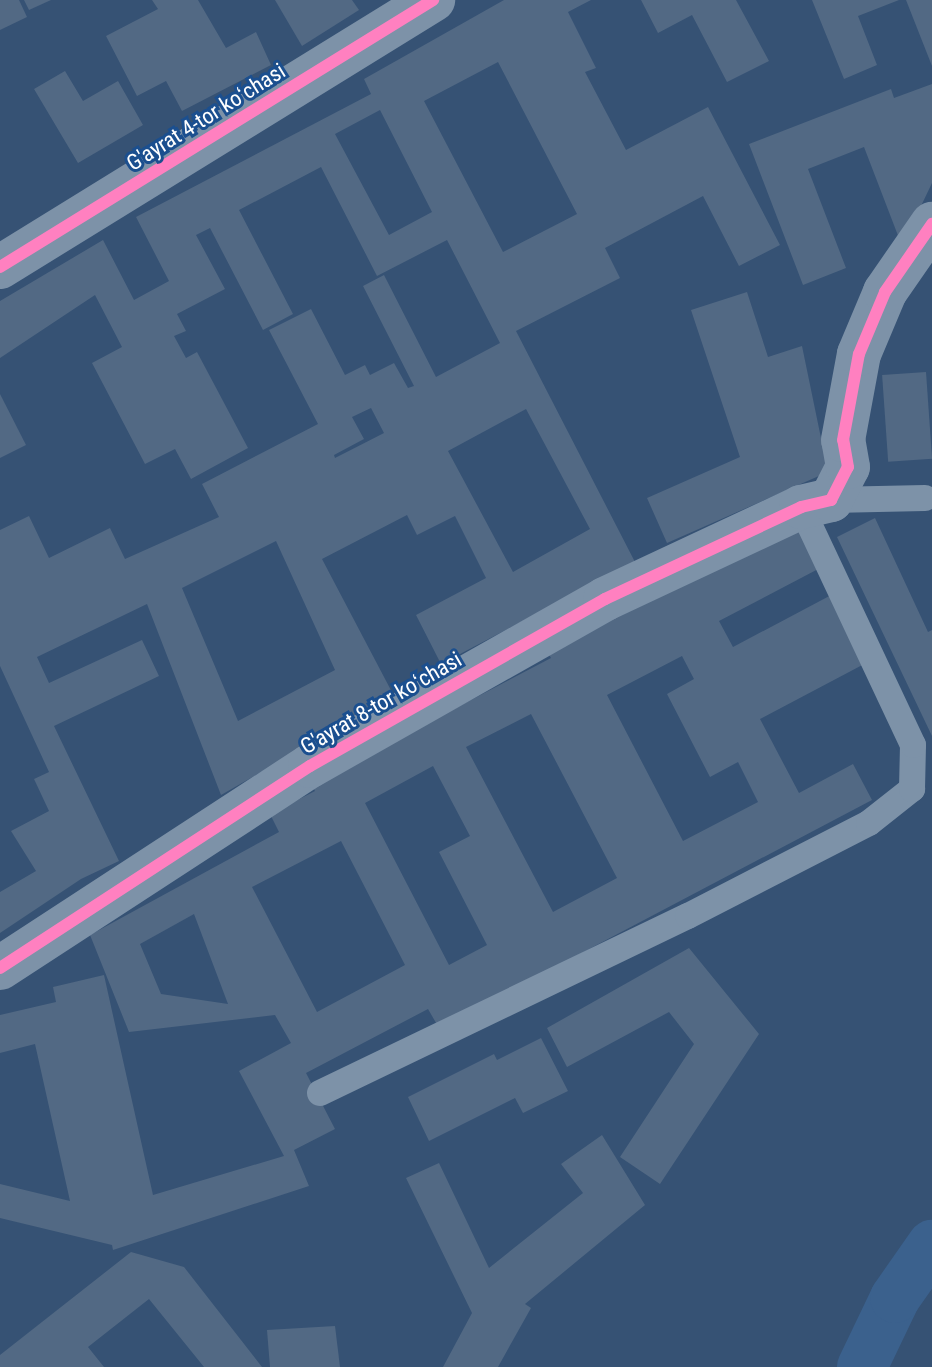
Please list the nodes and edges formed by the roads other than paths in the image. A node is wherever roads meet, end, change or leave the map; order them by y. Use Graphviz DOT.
graph roads {
  1 [pos="433,0"];
  2 [pos="932,224"];
  3 [pos="0,267"];
  4 [pos="925,498"];
  5 [pos="816,503"];
  6 [pos="0,968"];
  7 [pos="320,1093"];
  1 -- 3 [label="street, G'ayrat 4-tor koʻchasi"];
  2 -- 5 [label="street"];
  4 -- 5 [label="lane"];
  5 -- 6 [label="street, G'ayrat 8-tor koʻchasi"];
  5 -- 7 [label="lane"];
}
